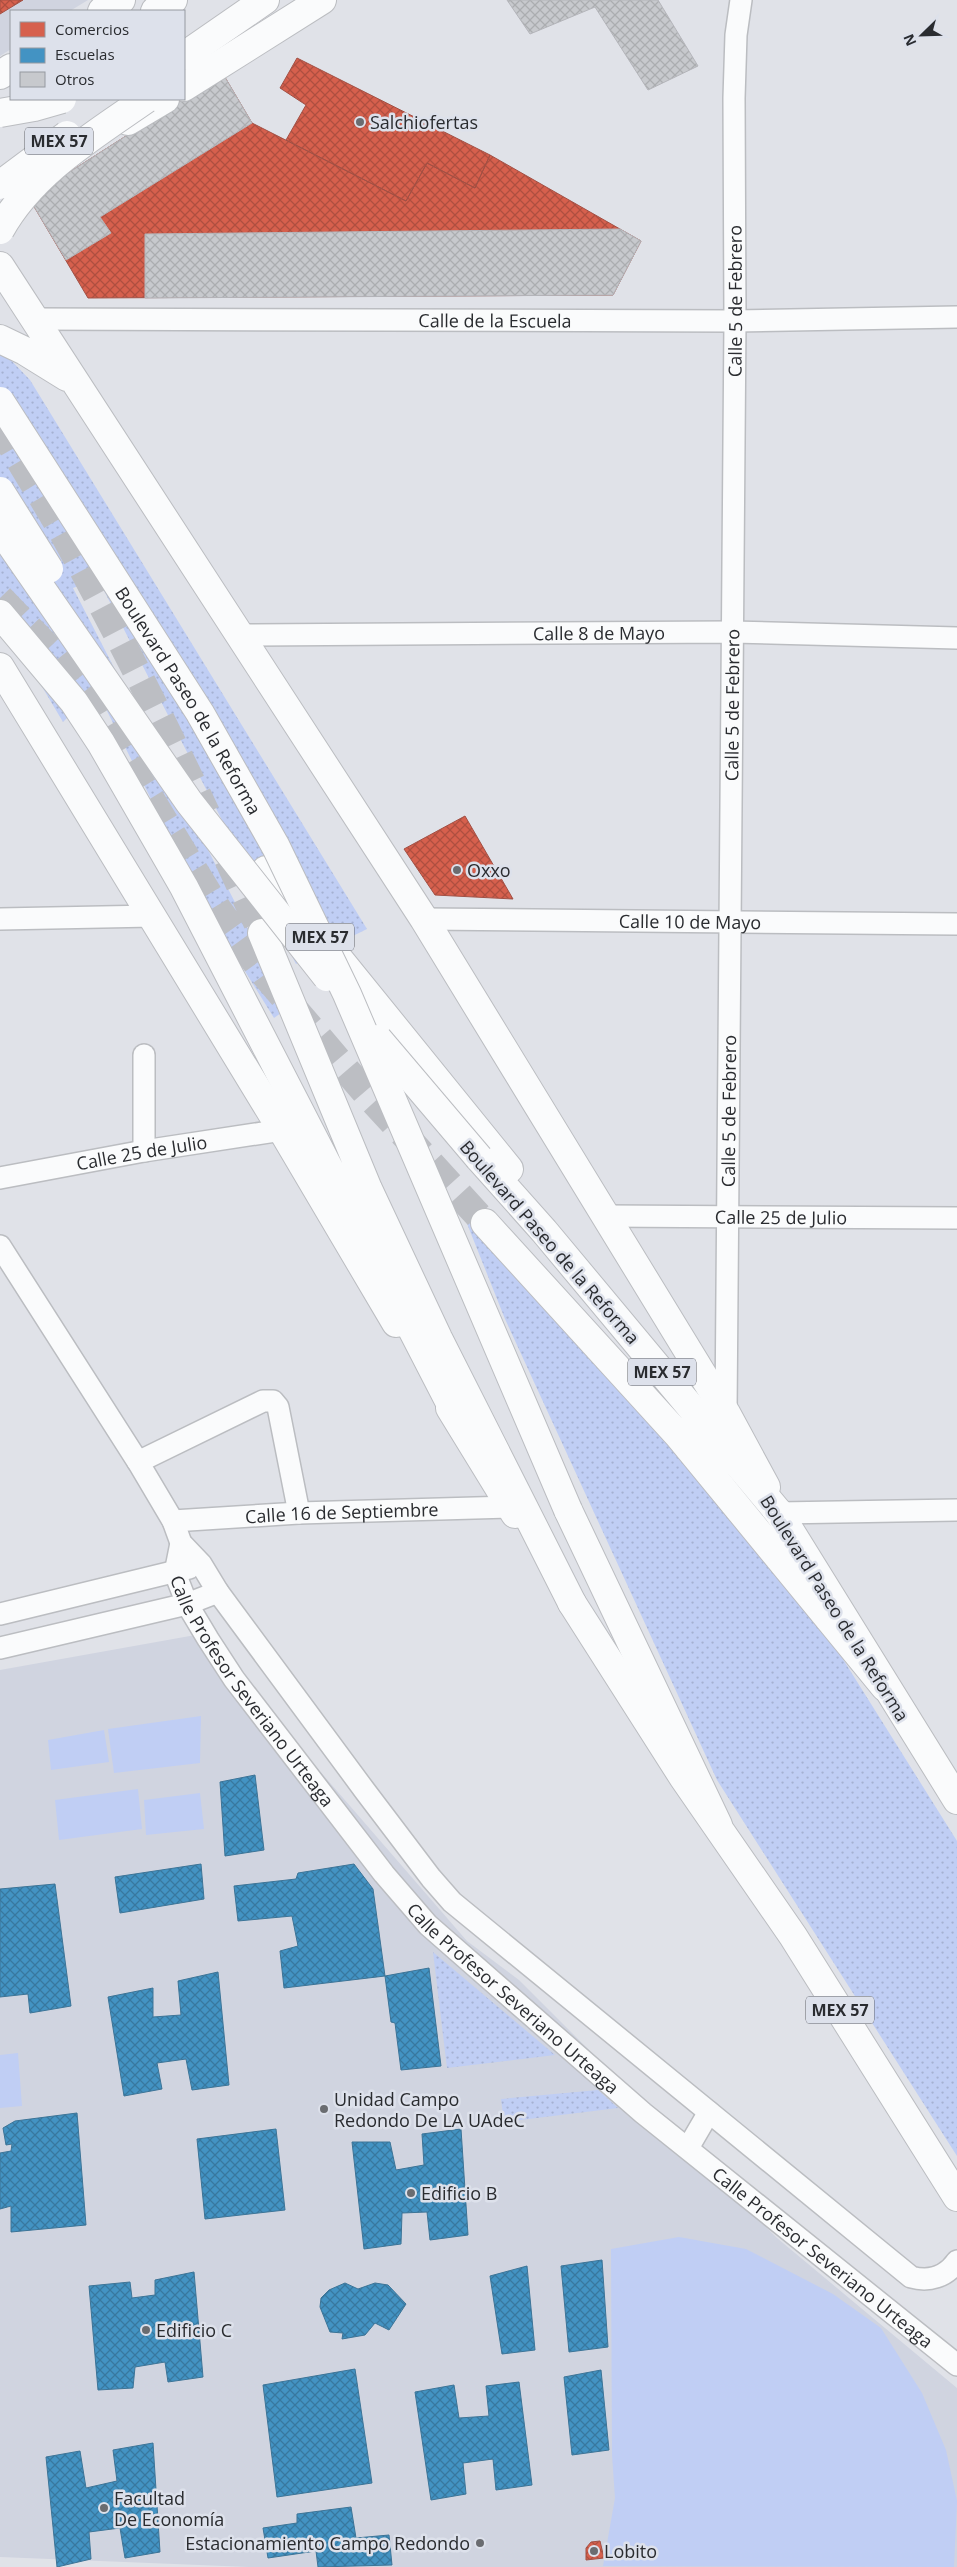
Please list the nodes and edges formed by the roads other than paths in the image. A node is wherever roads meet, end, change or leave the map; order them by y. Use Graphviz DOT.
graph roads {
  1 [pos="121,0"];
  2 [pos="173,0"];
  3 [pos="265,0"];
  4 [pos="322,0"];
  5 [pos="741,0"];
  6 [pos="104,10"];
  7 [pos="157,10"];
  8 [pos="185,54"];
  9 [pos="185,86"];
  10 [pos="58,100"];
  11 [pos="118,100"];
  12 [pos="145,100"];
  13 [pos="163,100"];
  14 [pos="0,113"];
  15 [pos="39,176"];
  16 [pos="0,177"];
  17 [pos="0,185"];
  18 [pos="0,206"];
  19 [pos="0,230"];
  20 [pos="0,266"];
  21 [pos="957,317"];
  22 [pos="33,319"];
  23 [pos="735,321"];
  24 [pos="0,339"];
  25 [pos="74,382"];
  26 [pos="0,401"];
  27 [pos="0,491"];
  28 [pos="0,528"];
  29 [pos="0,614"];
  30 [pos="732,632"];
  31 [pos="241,635"];
  32 [pos="957,638"];
  33 [pos="0,667"];
  34 [pos="153,916"];
  35 [pos="0,919"];
  36 [pos="424,919"];
  37 [pos="729,921"];
  38 [pos="957,924"];
  39 [pos="262,933"];
  40 [pos="144,1055"];
  41 [pos="282,1130"];
  42 [pos="144,1151"];
  43 [pos="0,1178"];
  44 [pos="729,1215"];
  45 [pos="606,1216"];
  46 [pos="957,1218"];
  47 [pos="485,1223"];
  48 [pos="544,1231"];
  49 [pos="0,1246"];
  50 [pos="6,1266"];
  51 [pos="726,1413"];
  52 [pos="462,1428"];
  53 [pos="138,1462"];
  54 [pos="510,1507"];
  55 [pos="957,1510"];
  56 [pos="299,1513"];
  57 [pos="779,1513"];
  58 [pos="173,1521"];
  59 [pos="181,1543"];
  60 [pos="201,1564"];
  61 [pos="175,1573"];
  62 [pos="218,1592"];
  63 [pos="572,1603"];
  64 [pos="187,1604"];
  65 [pos="0,1614"];
  66 [pos="0,1648"];
  67 [pos="885,1687"];
  68 [pos="957,1800"];
  69 [pos="718,1825"];
  70 [pos="452,1902"];
  71 [pos="428,1925"];
  72 [pos="709,2112"];
  73 [pos="688,2148"];
  74 [pos="957,2197"];
  75 [pos="957,2261"];
  76 [pos="957,2365"];
  1 -- 6 [label="main road"];
  2 -- 7 [label="main road"];
  3 -- 8 [label="main road"];
  4 -- 9 [label="main road"];
  5 -- 23 [label="street, Calle 5 de Febrero"];
  10 -- 14 [label="main road, bridge"];
  11 -- 17 [label="main road, MEX 57, bridge"];
  12 -- 19 [label="main road, bridge"];
  13 -- 15 [label="main road"];
  15 -- 16 [label="main road"];
  15 -- 18 [label="main road"];
  20 -- 22 [label="main road"];
  21 -- 23 [label="street, Calle de la Escuela"];
  22 -- 23 [label="street, Calle de la Escuela"];
  22 -- 25 [label="main road"];
  23 -- 30 [label="street, Calle 5 de Febrero"];
  24 -- 25 [label="main road"];
  25 -- 31 [label="main road"];
  26 -- 69 [label="main road, Boulevard Paseo de la Reforma / MEX 57, bridge"];
  27 -- 48 [label="main road, bridge"];
  28 -- 48 [label="main road, Boulevard Paseo de la Reforma / MEX 57, bridge"];
  29 -- 52 [label="main road"];
  30 -- 31 [label="street, Calle 8 de Mayo"];
  30 -- 32 [label="street, Calle 8 de Mayo"];
  30 -- 37 [label="street, Calle 5 de Febrero"];
  31 -- 36 [label="main road"];
  33 -- 34 [label="main road"];
  34 -- 35 [label="street"];
  34 -- 41 [label="main road"];
  36 -- 37 [label="street, Calle 10 de Mayo"];
  36 -- 45 [label="main road"];
  37 -- 38 [label="street, Calle 10 de Mayo"];
  37 -- 44 [label="street, Calle 5 de Febrero"];
  39 -- 63 [label="main road"];
  40 -- 42 [label="street"];
  41 -- 42 [label="street, Calle 25 de Julio"];
  41 -- 52 [label="main road"];
  42 -- 43 [label="street, Calle 25 de Julio"];
  44 -- 45 [label="street, Calle 25 de Julio"];
  44 -- 46 [label="street, Calle 25 de Julio"];
  44 -- 51 [label="street, Calle 5 de Febrero"];
  45 -- 51 [label="main road"];
  47 -- 67 [label="main road"];
  48 -- 57 [label="main road, Boulevard Paseo de la Reforma / MEX 57"];
  49 -- 50 [label="street, Calle Profesor Severiano Urteaga"];
  50 -- 53 [label="street, Calle Profesor Severiano Urteaga"];
  51 -- 57 [label="main road"];
  52 -- 54 [label="main road"];
  53 -- 56 [label="street"];
  53 -- 58 [label="street, Calle Profesor Severiano Urteaga"];
  54 -- 56 [label="street, Calle 16 de Septiembre"];
  54 -- 63 [label="main road"];
  55 -- 57 [label="street"];
  56 -- 58 [label="street, Calle 16 de Septiembre"];
  57 -- 67 [label="main road, Boulevard Paseo de la Reforma / MEX 57"];
  58 -- 59 [label="street, Calle Profesor Severiano Urteaga"];
  59 -- 60 [label="street, Calle Profesor Severiano Urteaga"];
  59 -- 61 [label="street, Calle Profesor Severiano Urteaga"];
  60 -- 61 [label="street"];
  60 -- 62 [label="street, Calle Profesor Severiano Urteaga"];
  61 -- 64 [label="street, Calle Profesor Severiano Urteaga"];
  61 -- 65 [label="street"];
  62 -- 64 [label="street"];
  62 -- 70 [label="street, Calle Profesor Severiano Urteaga"];
  63 -- 69 [label="main road, Boulevard Paseo de la Reforma"];
  64 -- 66 [label="street"];
  64 -- 71 [label="street, Calle Profesor Severiano Urteaga"];
  67 -- 68 [label="main road, Boulevard Paseo de la Reforma / MEX 57"];
  69 -- 74 [label="main road, Boulevard Paseo de la Reforma / MEX 57"];
  70 -- 71 [label="street"];
  70 -- 72 [label="street, Calle Profesor Severiano Urteaga"];
  71 -- 73 [label="street, Calle Profesor Severiano Urteaga"];
  72 -- 73 [label="street"];
  72 -- 75 [label="street, Calle Profesor Severiano Urteaga"];
  73 -- 76 [label="street, Calle Profesor Severiano Urteaga"];
}
